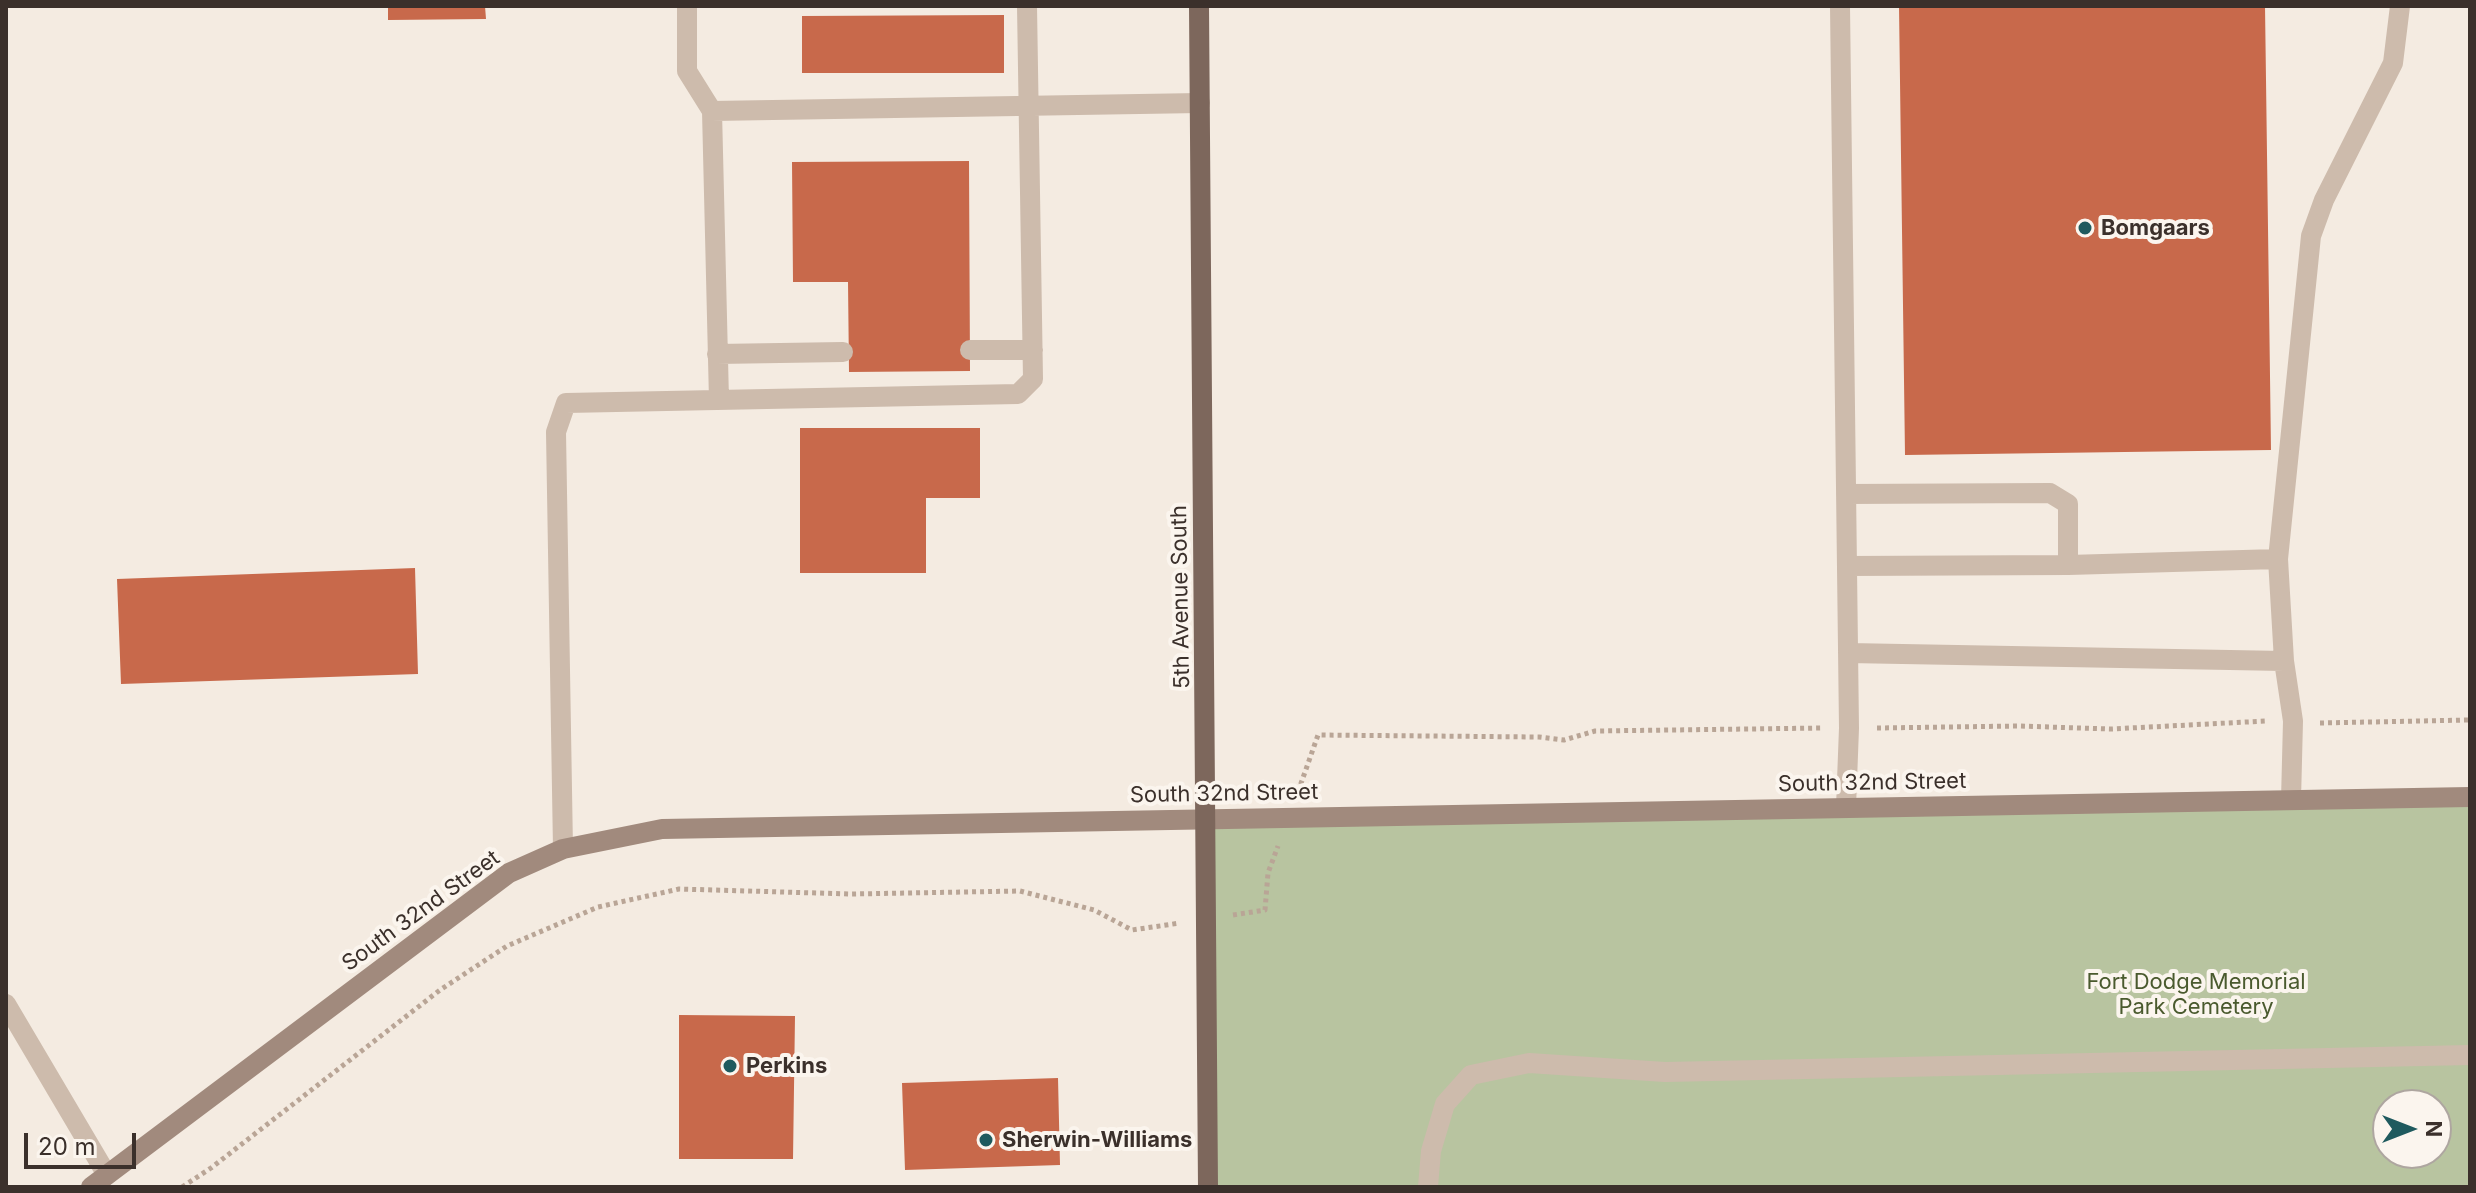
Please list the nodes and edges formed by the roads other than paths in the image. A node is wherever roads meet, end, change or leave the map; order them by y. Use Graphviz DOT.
graph roads {
  1 [pos="687,6"];
  2 [pos="1027,6"];
  3 [pos="1199,6"];
  4 [pos="1840,6"];
  5 [pos="2400,6"];
  6 [pos="1200,103"];
  7 [pos="1029,105"];
  8 [pos="712,111"];
  9 [pos="970,350"];
  10 [pos="1033,350"];
  11 [pos="843,352"];
  12 [pos="717,354"];
  13 [pos="719,400"];
  14 [pos="1846,494"];
  15 [pos="2278,559"];
  16 [pos="2068,565"];
  17 [pos="1847,566"];
  18 [pos="1848,653"];
  19 [pos="2284,661"];
  20 [pos="2470,797"];
  21 [pos="2291,800"];
  22 [pos="1846,807"];
  23 [pos="1207,818"];
  24 [pos="563,849"];
  25 [pos="6,1004"];
  26 [pos="2470,1055"];
  27 [pos="99,1181"];
  28 [pos="1208,1187"];
  29 [pos="1428,1187"];
  1 -- 8 [label="street"];
  2 -- 7 [label="street"];
  3 -- 6 [label="main road, 5th Avenue South"];
  4 -- 14 [label="street"];
  5 -- 15 [label="street"];
  6 -- 7 [label="street"];
  6 -- 23 [label="main road, 5th Avenue South"];
  7 -- 8 [label="street"];
  7 -- 10 [label="street"];
  8 -- 12 [label="street"];
  9 -- 10 [label="street"];
  10 -- 13 [label="street"];
  11 -- 12 [label="street"];
  12 -- 13 [label="street"];
  13 -- 24 [label="street"];
  14 -- 16 [label="street"];
  14 -- 17 [label="street"];
  15 -- 16 [label="street"];
  15 -- 19 [label="street"];
  16 -- 17 [label="street"];
  17 -- 18 [label="street"];
  18 -- 19 [label="street"];
  18 -- 22 [label="street"];
  19 -- 21 [label="street"];
  20 -- 21 [label="main road, South 32nd Street"];
  21 -- 22 [label="main road, South 32nd Street"];
  22 -- 23 [label="main road, South 32nd Street"];
  23 -- 24 [label="main road, South 32nd Street"];
  23 -- 28 [label="main road, 5th Avenue South"];
  24 -- 27 [label="main road, South 32nd Street"];
  25 -- 27 [label="street"];
  26 -- 29 [label="street"];
}
